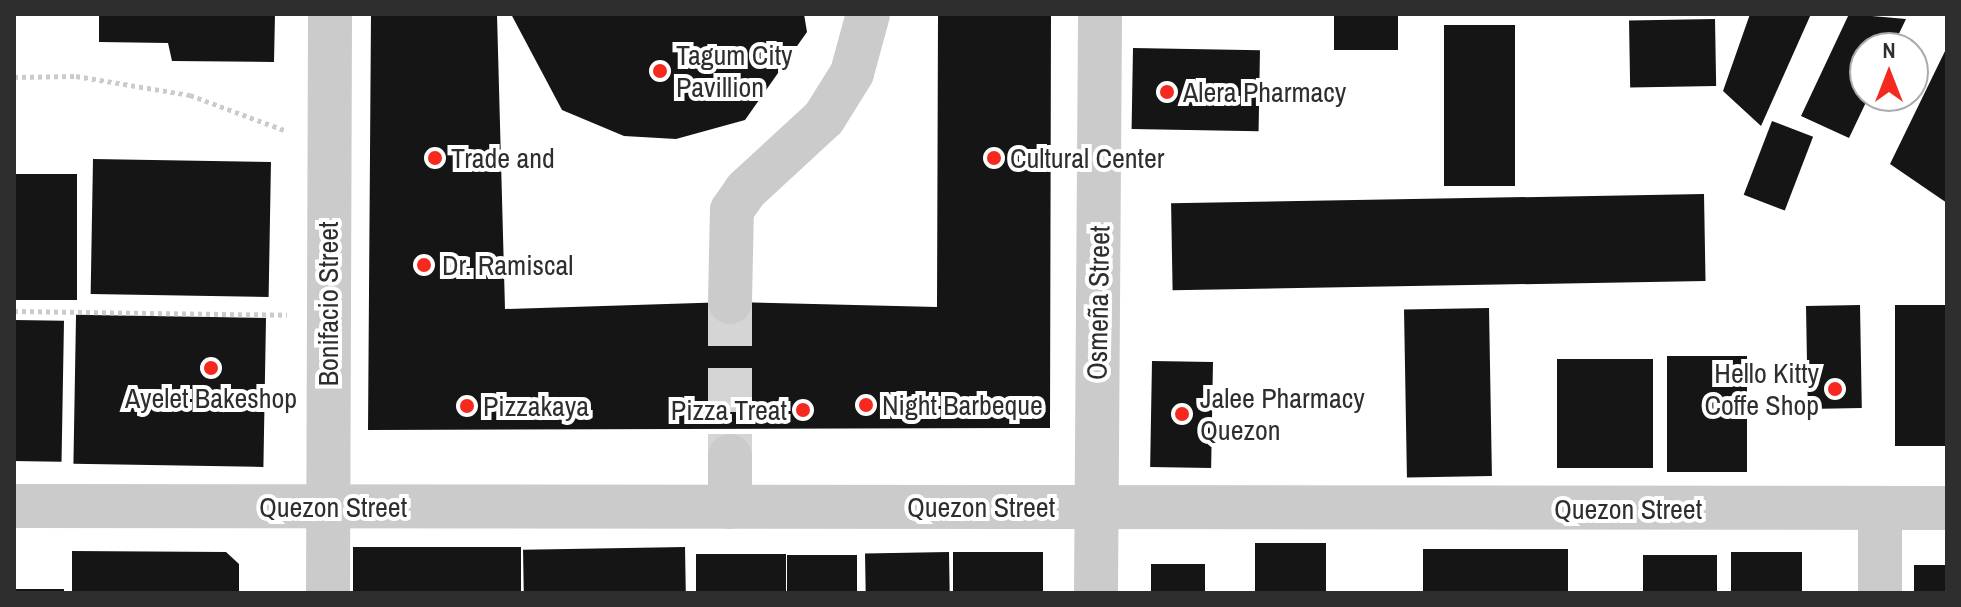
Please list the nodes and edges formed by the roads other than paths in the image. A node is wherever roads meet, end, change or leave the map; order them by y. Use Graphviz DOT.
graph roads {
  1 [pos="330,14"];
  2 [pos="868,14"];
  3 [pos="1100,14"];
  4 [pos="730,302"];
  5 [pos="730,456"];
  6 [pos="14,506"];
  7 [pos="327,506"];
  8 [pos="730,507"];
  9 [pos="1096,508"];
  10 [pos="1947,508"];
  11 [pos="1880,509"];
  12 [pos="328,593"];
  13 [pos="1096,593"];
  14 [pos="1880,593"];
  1 -- 7 [label="street, Bonifacio Street"];
  2 -- 4 [label="street"];
  3 -- 9 [label="street, Osmeña Street"];
  5 -- 8 [label="street"];
  6 -- 7 [label="street, Quezon Street"];
  7 -- 8 [label="street, Quezon Street"];
  7 -- 12 [label="street, Bonifacio Street"];
  8 -- 9 [label="street, Quezon Street"];
  9 -- 11 [label="street, Quezon Street"];
  9 -- 13 [label="street, Osmeña Street"];
  10 -- 11 [label="street, Quezon Street"];
  11 -- 14 [label="street"];
}
